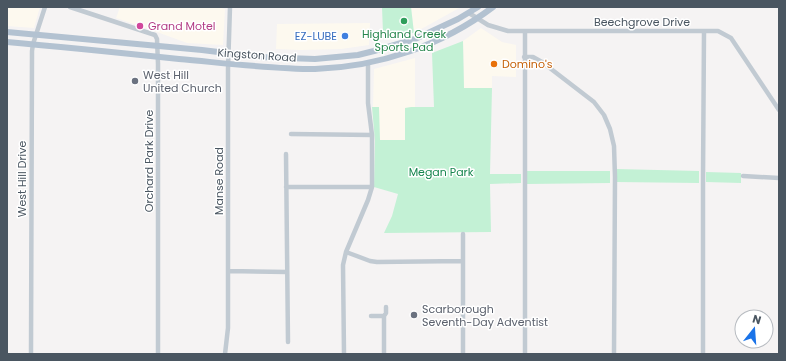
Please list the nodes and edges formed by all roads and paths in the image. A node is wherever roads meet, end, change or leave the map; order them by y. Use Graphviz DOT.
graph roads {
  1 [pos="45,7"];
  2 [pos="70,7"];
  3 [pos="230,7"];
  4 [pos="478,7"];
  5 [pos="493,7"];
  6 [pos="469,13"];
  7 [pos="477,18"];
  8 [pos="525,31"];
  9 [pos="704,31"];
  10 [pos="7,32"];
  11 [pos="36,34"];
  12 [pos="7,42"];
  13 [pos="33,44"];
  14 [pos="158,46"];
  15 [pos="228,54"];
  16 [pos="158,56"];
  17 [pos="524,57"];
  18 [pos="368,63"];
  19 [pos="228,64"];
  20 [pos="779,110"];
  21 [pos="291,134"];
  22 [pos="372,134"];
  23 [pos="286,154"];
  24 [pos="743,176"];
  25 [pos="779,178"];
  26 [pos="286,187"];
  27 [pos="372,187"];
  28 [pos="463,234"];
  29 [pos="346,252"];
  30 [pos="463,261"];
  31 [pos="228,271"];
  32 [pos="287,272"];
  33 [pos="386,307"];
  34 [pos="371,316"];
  35 [pos="384,316"];
  36 [pos="288,342"];
  37 [pos="31,354"];
  38 [pos="158,354"];
  39 [pos="225,354"];
  40 [pos="344,354"];
  41 [pos="384,354"];
  42 [pos="463,354"];
  43 [pos="524,354"];
  44 [pos="614,354"];
  45 [pos="703,354"];
  1 -- 11 [label="street, West Hill Drive"];
  2 -- 14 [label="street"];
  3 -- 15 [label="street, Manse Road"];
  4 -- 6 [label="main road, Kingston Road"];
  5 -- 7 [label="main road, Kingston Road"];
  6 -- 7 [label="street, Beechgrove Drive"];
  6 -- 15 [label="main road, Kingston Road"];
  7 -- 8 [label="street, Beechgrove Drive"];
  7 -- 18 [label="main road, Kingston Road"];
  8 -- 9 [label="street, Beechgrove Drive"];
  8 -- 17 [label="street"];
  9 -- 20 [label="street, Beechgrove Drive"];
  9 -- 45 [label="street"];
  10 -- 11 [label="main road, Kingston Road"];
  11 -- 13 [label="street, West Hill Drive"];
  11 -- 14 [label="main road, Kingston Road"];
  12 -- 13 [label="main road, Kingston Road"];
  13 -- 16 [label="main road, Kingston Road"];
  13 -- 37 [label="street, West Hill Drive"];
  14 -- 15 [label="main road, Kingston Road"];
  14 -- 16 [label="street, Orchard Park Drive"];
  15 -- 19 [label="street, Manse Road"];
  16 -- 19 [label="main road, Kingston Road"];
  16 -- 38 [label="street, Orchard Park Drive"];
  17 -- 43 [label="street"];
  17 -- 44 [label="street"];
  18 -- 19 [label="main road, Kingston Road"];
  18 -- 22 [label="street"];
  19 -- 31 [label="street, Manse Road"];
  21 -- 22 [label="street"];
  22 -- 27 [label="street"];
  23 -- 26 [label="street"];
  24 -- 25 [label="street"];
  26 -- 27 [label="street"];
  26 -- 32 [label="street"];
  27 -- 29 [label="street"];
  28 -- 30 [label="street"];
  29 -- 30 [label="street"];
  29 -- 40 [label="street"];
  30 -- 42 [label="street"];
  31 -- 32 [label="street"];
  31 -- 39 [label="street, Manse Road"];
  32 -- 36 [label="street"];
  33 -- 35 [label="street"];
  34 -- 35 [label="street"];
  35 -- 41 [label="street"];
}
